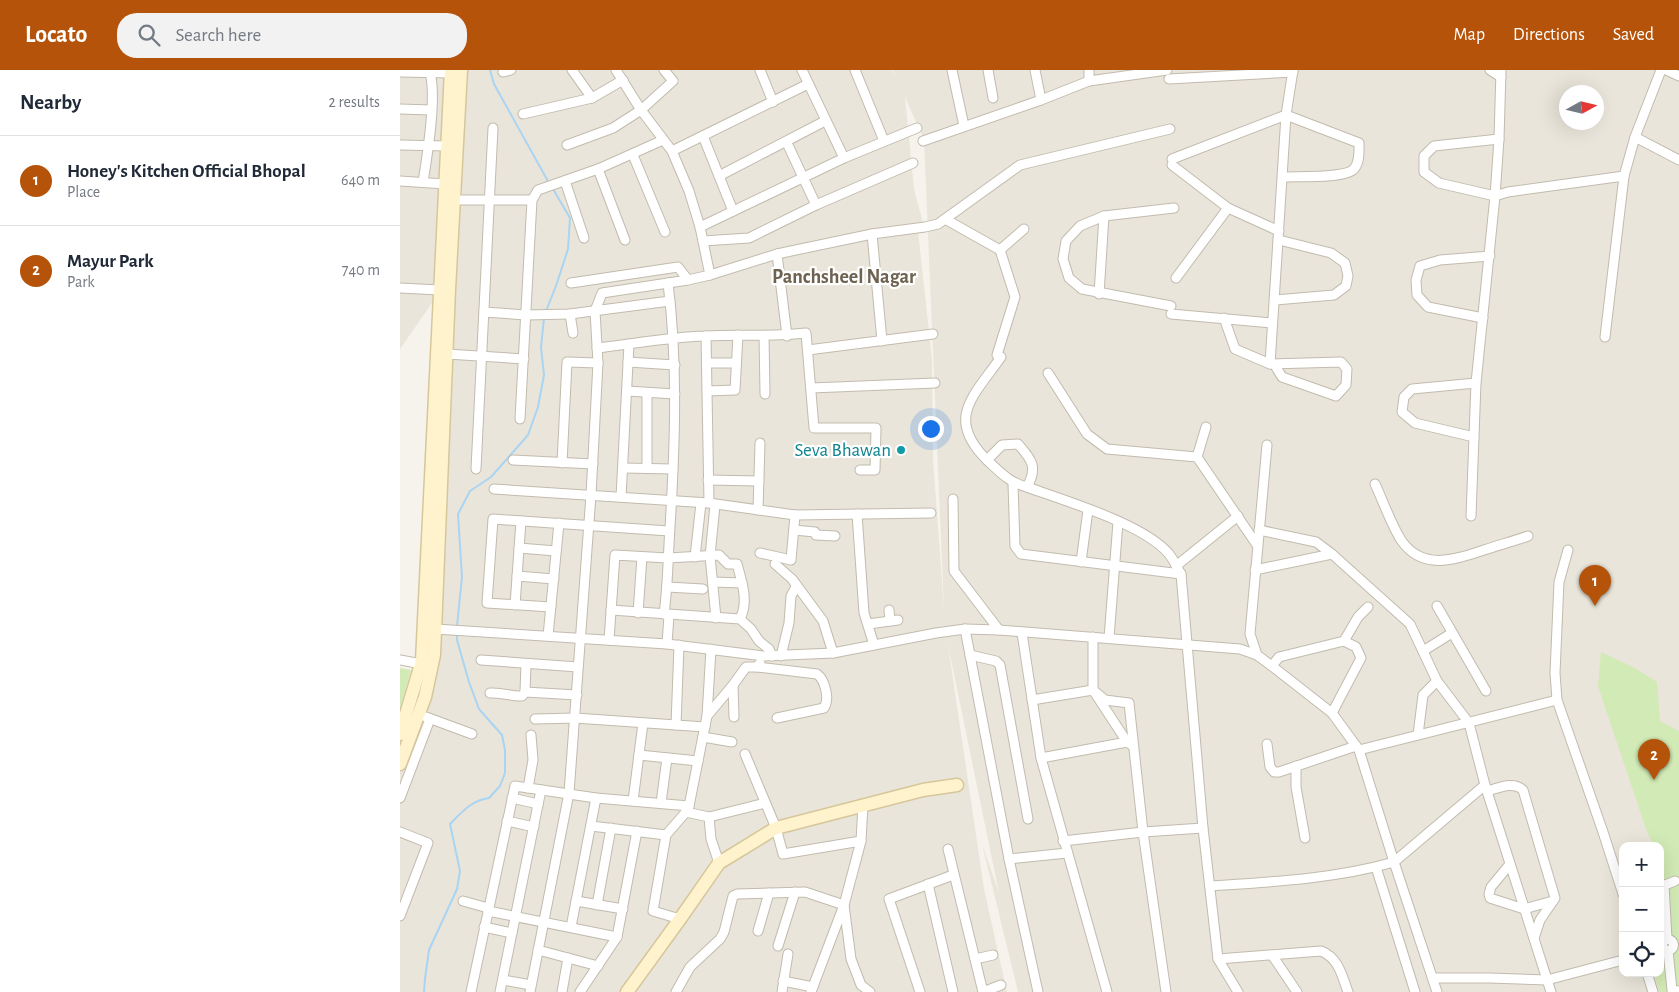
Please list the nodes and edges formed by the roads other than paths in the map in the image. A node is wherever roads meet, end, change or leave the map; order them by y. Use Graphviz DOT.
graph roads {
  1 [pos="572,70"];
  2 [pos="616,70"];
  3 [pos="665,70"];
  4 [pos="760,70"];
  5 [pos="802,70"];
  6 [pos="855,70"];
  7 [pos="952,70"];
  8 [pos="988,70"];
  9 [pos="1035,70"];
  10 [pos="1089,70"];
  11 [pos="1490,70"];
  12 [pos="1662,70"];
  13 [pos="1666,70"];
  14 [pos="454,71"];
  15 [pos="1293,71"];
  16 [pos="400,72"];
  17 [pos="430,72"];
  18 [pos="1501,73"];
  19 [pos="1168,75"];
  20 [pos="1679,76"];
  21 [pos="623,80"];
  22 [pos="1089,81"];
  23 [pos="808,84"];
  24 [pos="592,98"];
  25 [pos="993,98"];
  26 [pos="1041,100"];
  27 [pos="773,102"];
  28 [pos="400,109"];
  29 [pos="431,110"];
  30 [pos="641,110"];
  31 [pos="523,114"];
  32 [pos="1286,116"];
  33 [pos="825,121"];
  34 [pos="964,126"];
  35 [pos="493,128"];
  36 [pos="917,128"];
  37 [pos="1170,129"];
  38 [pos="703,136"];
  39 [pos="1635,137"];
  40 [pos="1499,139"];
  41 [pos="663,140"];
  42 [pos="884,141"];
  43 [pos="923,141"];
  44 [pos="787,143"];
  45 [pos="400,145"];
  46 [pos="567,145"];
  47 [pos="428,146"];
  48 [pos="447,146"];
  49 [pos="672,151"];
  50 [pos="633,155"];
  51 [pos="844,158"];
  52 [pos="1679,160"];
  53 [pos="913,163"];
  54 [pos="598,169"];
  55 [pos="719,176"];
  56 [pos="804,176"];
  57 [pos="1624,176"];
  58 [pos="1283,177"];
  59 [pos="400,181"];
  60 [pos="563,181"];
  61 [pos="423,182"];
  62 [pos="446,184"];
  63 [pos="1495,196"];
  64 [pos="454,200"];
  65 [pos="532,200"];
  66 [pos="489,201"];
  67 [pos="816,205"];
  68 [pos="1174,208"];
  69 [pos="1228,208"];
  70 [pos="733,211"];
  71 [pos="1104,216"];
  72 [pos="944,219"];
  73 [pos="700,227"];
  74 [pos="1024,229"];
  75 [pos="665,232"];
  76 [pos="872,234"];
  77 [pos="1279,235"];
  78 [pos="584,238"];
  79 [pos="625,240"];
  80 [pos="703,241"];
  81 [pos="1000,250"];
  82 [pos="777,254"];
  83 [pos="1490,256"];
  84 [pos="710,275"];
  85 [pos="1176,278"];
  86 [pos="688,280"];
  87 [pos="571,283"];
  88 [pos="668,283"];
  89 [pos="400,288"];
  90 [pos="440,290"];
  91 [pos="1099,294"];
  92 [pos="1275,300"];
  93 [pos="670,301"];
  94 [pos="594,311"];
  95 [pos="484,312"];
  96 [pos="570,314"];
  97 [pos="526,315"];
  98 [pos="1224,318"];
  99 [pos="1483,318"];
  100 [pos="1272,323"];
  101 [pos="573,333"];
  102 [pos="933,334"];
  103 [pos="706,336"];
  104 [pos="738,336"];
  105 [pos="764,336"];
  106 [pos="787,336"];
  107 [pos="1605,337"];
  108 [pos="673,338"];
  109 [pos="882,341"];
  110 [pos="629,344"];
  111 [pos="597,348"];
  112 [pos="808,350"];
  113 [pos="447,354"];
  114 [pos="482,356"];
  115 [pos="524,359"];
  116 [pos="628,362"];
  117 [pos="598,363"];
  118 [pos="707,363"];
  119 [pos="736,363"];
  120 [pos="1272,364"];
  121 [pos="675,365"];
  122 [pos="1048,373"];
  123 [pos="935,383"];
  124 [pos="1476,383"];
  125 [pos="811,388"];
  126 [pos="627,391"];
  127 [pos="708,391"];
  128 [pos="647,393"];
  129 [pos="675,394"];
  130 [pos="765,394"];
  131 [pos="520,419"];
  132 [pos="1206,427"];
  133 [pos="1474,437"];
  134 [pos="760,443"];
  135 [pos="1267,445"];
  136 [pos="1197,458"];
  137 [pos="513,460"];
  138 [pos="987,460"];
  139 [pos="562,463"];
  140 [pos="593,464"];
  141 [pos="623,468"];
  142 [pos="647,468"];
  143 [pos="476,469"];
  144 [pos="673,469"];
  145 [pos="860,470"];
  146 [pos="708,480"];
  147 [pos="759,481"];
  148 [pos="1013,484"];
  149 [pos="1375,484"];
  150 [pos="1026,487"];
  151 [pos="494,489"];
  152 [pos="592,495"];
  153 [pos="621,497"];
  154 [pos="953,499"];
  155 [pos="671,501"];
  156 [pos="708,504"];
  157 [pos="758,510"];
  158 [pos="1088,510"];
  159 [pos="931,513"];
  160 [pos="857,514"];
  161 [pos="795,515"];
  162 [pos="1238,516"];
  163 [pos="1471,516"];
  164 [pos="521,521"];
  165 [pos="1118,522"];
  166 [pos="559,523"];
  167 [pos="589,525"];
  168 [pos="669,530"];
  169 [pos="794,530"];
  170 [pos="1258,530"];
  171 [pos="835,536"];
  172 [pos="1528,536"];
  173 [pos="1257,545"];
  174 [pos="519,548"];
  175 [pos="1568,550"];
  176 [pos="556,552"];
  177 [pos="760,552"];
  178 [pos="1332,554"];
  179 [pos="710,556"];
  180 [pos="642,557"];
  181 [pos="695,557"];
  182 [pos="668,558"];
  183 [pos="1081,562"];
  184 [pos="775,564"];
  185 [pos="1115,566"];
  186 [pos="1179,570"];
  187 [pos="1255,570"];
  188 [pos="517,576"];
  189 [pos="554,579"];
  190 [pos="713,582"];
  191 [pos="742,583"];
  192 [pos="667,587"];
  193 [pos="796,587"];
  194 [pos="703,589"];
  195 [pos="515,605"];
  196 [pos="1437,606"];
  197 [pos="551,607"];
  198 [pos="1368,607"];
  199 [pos="612,610"];
  200 [pos="889,610"];
  201 [pos="638,612"];
  202 [pos="666,615"];
  203 [pos="716,618"];
  204 [pos="740,619"];
  205 [pos="868,624"];
  206 [pos="435,629"];
  207 [pos="965,629"];
  208 [pos="999,630"];
  209 [pos="1022,633"];
  210 [pos="1452,633"];
  211 [pos="1250,634"];
  212 [pos="548,636"];
  213 [pos="1093,637"];
  214 [pos="580,638"];
  215 [pos="1109,638"];
  216 [pos="609,640"];
  217 [pos="1344,642"];
  218 [pos="667,644"];
  219 [pos="679,645"];
  220 [pos="874,645"];
  221 [pos="1187,645"];
  222 [pos="1240,648"];
  223 [pos="711,649"];
  224 [pos="1423,650"];
  225 [pos="832,653"];
  226 [pos="970,655"];
  227 [pos="1257,655"];
  228 [pos="772,656"];
  229 [pos="400,660"];
  230 [pos="481,660"];
  231 [pos="422,664"];
  232 [pos="526,664"];
  233 [pos="1272,666"];
  234 [pos="578,667"];
  235 [pos="757,667"];
  236 [pos="1437,681"];
  237 [pos="733,685"];
  238 [pos="1093,690"];
  239 [pos="1486,690"];
  240 [pos="525,692"];
  241 [pos="490,693"];
  242 [pos="577,695"];
  243 [pos="1032,700"];
  244 [pos="1557,700"];
  245 [pos="1332,713"];
  246 [pos="424,716"];
  247 [pos="707,716"];
  248 [pos="734,717"];
  249 [pos="575,718"];
  250 [pos="777,718"];
  251 [pos="535,719"];
  252 [pos="1469,722"];
  253 [pos="643,723"];
  254 [pos="676,725"];
  255 [pos="705,727"];
  256 [pos="400,734"];
  257 [pos="472,734"];
  258 [pos="531,735"];
  259 [pos="1418,735"];
  260 [pos="703,737"];
  261 [pos="732,742"];
  262 [pos="1130,744"];
  263 [pos="1267,744"];
  264 [pos="1358,748"];
  265 [pos="745,754"];
  266 [pos="639,755"];
  267 [pos="666,758"];
  268 [pos="1041,758"];
  269 [pos="698,761"];
  270 [pos="400,764"];
  271 [pos="1296,766"];
  272 [pos="957,785"];
  273 [pos="528,788"];
  274 [pos="1486,788"];
  275 [pos="541,790"];
  276 [pos="569,793"];
  277 [pos="400,798"];
  278 [pos="512,798"];
  279 [pos="596,798"];
  280 [pos="633,801"];
  281 [pos="661,803"];
  282 [pos="765,803"];
  283 [pos="538,804"];
  284 [pos="863,805"];
  285 [pos="688,809"];
  286 [pos="709,817"];
  287 [pos="1028,819"];
  288 [pos="507,821"];
  289 [pos="590,826"];
  290 [pos="534,827"];
  291 [pos="611,828"];
  292 [pos="776,828"];
  293 [pos="1202,828"];
  294 [pos="637,831"];
  295 [pos="400,832"];
  296 [pos="1143,832"];
  297 [pos="666,835"];
  298 [pos="1305,838"];
  299 [pos="861,841"];
  300 [pos="1063,841"];
  301 [pos="948,849"];
  302 [pos="1067,853"];
  303 [pos="1009,858"];
  304 [pos="1394,862"];
  305 [pos="719,863"];
  306 [pos="1510,864"];
  307 [pos="1376,867"];
  308 [pos="953,875"];
  309 [pos="1675,881"];
  310 [pos="928,884"];
  311 [pos="1664,885"];
  312 [pos="1210,886"];
  313 [pos="1621,887"];
  314 [pos="1662,887"];
  315 [pos="795,892"];
  316 [pos="769,893"];
  317 [pos="463,901"];
  318 [pos="576,901"];
  319 [pos="1553,901"];
  320 [pos="597,905"];
  321 [pos="844,905"];
  322 [pos="488,909"];
  323 [pos="623,909"];
  324 [pos="1524,909"];
  325 [pos="400,916"];
  326 [pos="515,916"];
  327 [pos="680,919"];
  328 [pos="544,921"];
  329 [pos="484,927"];
  330 [pos="571,928"];
  331 [pos="758,931"];
  332 [pos="512,933"];
  333 [pos="617,937"];
  334 [pos="1534,938"];
  335 [pos="1668,945"];
  336 [pos="778,946"];
  337 [pos="538,950"];
  338 [pos="788,954"];
  339 [pos="993,954"];
  340 [pos="1272,955"];
  341 [pos="568,958"];
  342 [pos="975,959"];
  343 [pos="1218,959"];
  344 [pos="1619,961"];
  345 [pos="598,966"];
  346 [pos="1648,977"];
  347 [pos="1433,978"];
  348 [pos="503,980"];
  349 [pos="1548,980"];
  350 [pos="783,981"];
  351 [pos="1001,985"];
  352 [pos="530,989"];
  353 [pos="812,989"];
  354 [pos="1679,990"];
  355 [pos="471,992"];
  356 [pos="500,992"];
  357 [pos="562,992"];
  358 [pos="580,992"];
  359 [pos="627,992"];
  360 [pos="676,992"];
  361 [pos="782,992"];
  362 [pos="870,992"];
  363 [pos="920,992"];
  364 [pos="953,992"];
  365 [pos="983,992"];
  366 [pos="1038,992"];
  367 [pos="1106,992"];
  368 [pos="1166,992"];
  369 [pos="1238,992"];
  370 [pos="1297,992"];
  371 [pos="1348,992"];
  372 [pos="1415,992"];
  373 [pos="1437,992"];
  374 [pos="1550,992"];
  375 [pos="1653,992"];
  1 -- 24 [label="street"];
  2 -- 21 [label="street"];
  3 -- 30 [label="street"];
  4 -- 27 [label="street"];
  5 -- 23 [label="street"];
  6 -- 42 [label="street"];
  7 -- 34 [label="street"];
  8 -- 25 [label="street"];
  9 -- 26 [label="street"];
  10 -- 22 [label="street"];
  11 -- 18 [label="street"];
  12 -- 39 [label="street"];
  13 -- 20 [label="street"];
  14 -- 17 [label="street"];
  14 -- 48 [label="main road"];
  14 -- 64 [label="main road"];
  15 -- 19 [label="street"];
  15 -- 32 [label="street"];
  16 -- 17 [label="street"];
  17 -- 29 [label="street"];
  18 -- 40 [label="street"];
  19 -- 22 [label="street"];
  21 -- 24 [label="street"];
  21 -- 30 [label="street"];
  22 -- 26 [label="street"];
  23 -- 27 [label="street"];
  23 -- 33 [label="street"];
  24 -- 31 [label="street"];
  26 -- 34 [label="street"];
  27 -- 38 [label="street"];
  28 -- 29 [label="street"];
  29 -- 47 [label="street"];
  30 -- 41 [label="street"];
  30 -- 46 [label="street"];
  32 -- 58 [label="street"];
  32 -- 58 [label="street"];
  32 -- 69 [label="street"];
  33 -- 44 [label="street"];
  33 -- 51 [label="street"];
  34 -- 43 [label="street"];
  35 -- 66 [label="street"];
  36 -- 42 [label="street"];
  37 -- 72 [label="street"];
  38 -- 49 [label="street"];
  38 -- 55 [label="street"];
  39 -- 52 [label="street"];
  39 -- 57 [label="street"];
  40 -- 63 [label="street"];
  40 -- 63 [label="street"];
  41 -- 49 [label="street"];
  41 -- 50 [label="street"];
  42 -- 51 [label="street"];
  44 -- 55 [label="street"];
  44 -- 56 [label="street"];
  45 -- 47 [label="street"];
  47 -- 48 [label="street"];
  47 -- 61 [label="street"];
  48 -- 62 [label="main road"];
  49 -- 73 [label="street"];
  50 -- 54 [label="street"];
  50 -- 75 [label="street"];
  51 -- 56 [label="street"];
  53 -- 67 [label="street"];
  54 -- 60 [label="street"];
  54 -- 79 [label="street"];
  55 -- 70 [label="street"];
  56 -- 67 [label="street"];
  56 -- 70 [label="street"];
  57 -- 63 [label="street"];
  57 -- 107 [label="street"];
  58 -- 77 [label="street"];
  59 -- 61 [label="street"];
  60 -- 65 [label="street"];
  60 -- 78 [label="street"];
  61 -- 62 [label="street"];
  62 -- 90 [label="main road"];
  63 -- 83 [label="street"];
  64 -- 66 [label="street"];
  64 -- 113 [label="main road"];
  65 -- 66 [label="street"];
  65 -- 97 [label="street"];
  66 -- 95 [label="street"];
  67 -- 80 [label="street"];
  68 -- 71 [label="street"];
  69 -- 77 [label="street"];
  69 -- 85 [label="street"];
  70 -- 73 [label="street"];
  71 -- 91 [label="street"];
  71 -- 91 [label="street"];
  72 -- 76 [label="street"];
  72 -- 81 [label="street"];
  73 -- 80 [label="street"];
  74 -- 81 [label="street"];
  76 -- 82 [label="street"];
  76 -- 109 [label="street"];
  77 -- 92 [label="street"];
  77 -- 92 [label="street"];
  80 -- 84 [label="street"];
  81 -- 138 [label="street"];
  82 -- 84 [label="street"];
  82 -- 106 [label="street"];
  83 -- 99 [label="street"];
  83 -- 99 [label="street"];
  84 -- 86 [label="street"];
  86 -- 87 [label="street"];
  86 -- 88 [label="street"];
  88 -- 93 [label="street"];
  88 -- 94 [label="street"];
  89 -- 90 [label="street"];
  90 -- 231 [label="main road"];
  91 -- 98 [label="street"];
  92 -- 100 [label="street"];
  93 -- 94 [label="street"];
  93 -- 108 [label="street"];
  94 -- 96 [label="street"];
  94 -- 111 [label="street"];
  95 -- 97 [label="street"];
  95 -- 114 [label="street"];
  96 -- 97 [label="street"];
  96 -- 101 [label="street"];
  97 -- 115 [label="street"];
  98 -- 100 [label="street"];
  98 -- 120 [label="street"];
  99 -- 124 [label="street"];
  100 -- 120 [label="street"];
  102 -- 109 [label="street"];
  103 -- 104 [label="street"];
  103 -- 108 [label="street"];
  103 -- 118 [label="street"];
  104 -- 105 [label="street"];
  104 -- 119 [label="street"];
  105 -- 106 [label="street"];
  105 -- 130 [label="street"];
  106 -- 112 [label="street"];
  108 -- 110 [label="street"];
  108 -- 121 [label="street"];
  109 -- 112 [label="street"];
  110 -- 111 [label="street"];
  110 -- 116 [label="street"];
  111 -- 117 [label="street"];
  112 -- 125 [label="street"];
  113 -- 114 [label="street"];
  113 -- 206 [label="main road"];
  114 -- 115 [label="street"];
  114 -- 143 [label="street"];
  115 -- 131 [label="street"];
  116 -- 121 [label="street"];
  116 -- 126 [label="street"];
  117 -- 139 [label="street"];
  117 -- 140 [label="street"];
  118 -- 119 [label="street"];
  118 -- 127 [label="street"];
  119 -- 127 [label="street"];
  120 -- 120 [label="street"];
  121 -- 129 [label="street"];
  122 -- 136 [label="street"];
  123 -- 125 [label="street"];
  124 -- 133 [label="street"];
  124 -- 133 [label="street"];
  125 -- 145 [label="street"];
  126 -- 128 [label="street"];
  126 -- 141 [label="street"];
  127 -- 146 [label="street"];
  128 -- 129 [label="street"];
  128 -- 142 [label="street"];
  129 -- 144 [label="street"];
  132 -- 136 [label="street"];
  133 -- 163 [label="street"];
  134 -- 147 [label="street"];
  135 -- 170 [label="street"];
  136 -- 162 [label="street"];
  137 -- 139 [label="street"];
  138 -- 148 [label="street"];
  138 -- 150 [label="street"];
  139 -- 140 [label="street"];
  140 -- 152 [label="street"];
  141 -- 142 [label="street"];
  141 -- 153 [label="street"];
  142 -- 144 [label="street"];
  144 -- 155 [label="street"];
  146 -- 147 [label="street"];
  146 -- 156 [label="street"];
  147 -- 157 [label="street"];
  148 -- 150 [label="street"];
  148 -- 183 [label="street"];
  149 -- 172 [label="street"];
  150 -- 158 [label="street"];
  151 -- 152 [label="street"];
  152 -- 153 [label="street"];
  152 -- 167 [label="street"];
  153 -- 155 [label="street"];
  154 -- 208 [label="street"];
  155 -- 156 [label="street"];
  155 -- 168 [label="street"];
  156 -- 157 [label="street"];
  156 -- 179 [label="street"];
  156 -- 181 [label="street"];
  157 -- 161 [label="street"];
  158 -- 165 [label="street"];
  158 -- 183 [label="street"];
  159 -- 160 [label="street"];
  160 -- 161 [label="street"];
  160 -- 205 [label="street"];
  161 -- 169 [label="street"];
  162 -- 173 [label="street"];
  162 -- 186 [label="street"];
  164 -- 166 [label="street"];
  164 -- 174 [label="street"];
  164 -- 195 [label="street"];
  165 -- 185 [label="street"];
  165 -- 186 [label="street"];
  166 -- 167 [label="street"];
  166 -- 176 [label="street"];
  167 -- 168 [label="street"];
  167 -- 214 [label="street"];
  168 -- 182 [label="street"];
  169 -- 171 [label="street"];
  169 -- 177 [label="street"];
  170 -- 173 [label="street"];
  170 -- 178 [label="street"];
  173 -- 187 [label="street"];
  174 -- 176 [label="street"];
  174 -- 188 [label="street"];
  175 -- 244 [label="street"];
  176 -- 189 [label="street"];
  178 -- 187 [label="street"];
  178 -- 224 [label="street"];
  179 -- 181 [label="street"];
  179 -- 190 [label="street"];
  179 -- 191 [label="street"];
  180 -- 182 [label="street"];
  180 -- 199 [label="street"];
  180 -- 201 [label="street"];
  181 -- 182 [label="street"];
  182 -- 192 [label="street"];
  183 -- 185 [label="street"];
  184 -- 193 [label="street"];
  185 -- 186 [label="street"];
  185 -- 215 [label="street"];
  186 -- 221 [label="street"];
  187 -- 211 [label="street"];
  188 -- 189 [label="street"];
  188 -- 195 [label="street"];
  189 -- 197 [label="street"];
  190 -- 191 [label="street"];
  190 -- 203 [label="street"];
  191 -- 204 [label="street"];
  192 -- 194 [label="street"];
  192 -- 202 [label="street"];
  193 -- 225 [label="street"];
  193 -- 228 [label="street"];
  195 -- 197 [label="street"];
  196 -- 210 [label="street"];
  197 -- 212 [label="street"];
  198 -- 217 [label="street"];
  199 -- 201 [label="street"];
  199 -- 216 [label="street"];
  200 -- 205 [label="street"];
  201 -- 202 [label="street"];
  202 -- 203 [label="street"];
  202 -- 218 [label="street"];
  203 -- 204 [label="street"];
  204 -- 228 [label="street"];
  205 -- 220 [label="street"];
  206 -- 212 [label="street"];
  206 -- 246 [label="main road"];
  207 -- 208 [label="street"];
  207 -- 220 [label="street"];
  207 -- 226 [label="street"];
  208 -- 209 [label="street"];
  209 -- 213 [label="street"];
  209 -- 243 [label="street"];
  210 -- 224 [label="street"];
  210 -- 239 [label="street"];
  211 -- 222 [label="street"];
  211 -- 227 [label="street"];
  212 -- 214 [label="street"];
  213 -- 215 [label="street"];
  213 -- 238 [label="street"];
  214 -- 216 [label="street"];
  214 -- 234 [label="street"];
  215 -- 221 [label="street"];
  216 -- 218 [label="street"];
  217 -- 233 [label="street"];
  217 -- 245 [label="street"];
  218 -- 219 [label="street"];
  219 -- 223 [label="street"];
  219 -- 254 [label="street"];
  220 -- 225 [label="street"];
  221 -- 222 [label="street"];
  221 -- 293 [label="street"];
  222 -- 227 [label="street"];
  223 -- 228 [label="street"];
  223 -- 247 [label="street"];
  224 -- 236 [label="street"];
  225 -- 228 [label="street"];
  226 -- 287 [label="street"];
  226 -- 303 [label="street"];
  227 -- 233 [label="street"];
  228 -- 235 [label="street"];
  229 -- 231 [label="street"];
  230 -- 232 [label="street"];
  231 -- 256 [label="main road"];
  232 -- 234 [label="street"];
  232 -- 240 [label="street"];
  233 -- 245 [label="street"];
  234 -- 242 [label="street"];
  235 -- 237 [label="street"];
  235 -- 250 [label="street"];
  236 -- 252 [label="street"];
  236 -- 259 [label="street"];
  237 -- 247 [label="street"];
  237 -- 248 [label="street"];
  238 -- 243 [label="street"];
  238 -- 262 [label="street"];
  238 -- 262 [label="street"];
  240 -- 241 [label="street"];
  240 -- 242 [label="street"];
  242 -- 249 [label="street"];
  243 -- 268 [label="street"];
  244 -- 252 [label="street"];
  244 -- 313 [label="street"];
  245 -- 264 [label="street"];
  246 -- 257 [label="street"];
  246 -- 270 [label="main road"];
  246 -- 277 [label="street"];
  247 -- 255 [label="street"];
  249 -- 251 [label="street"];
  249 -- 253 [label="street"];
  249 -- 276 [label="street"];
  252 -- 259 [label="street"];
  252 -- 274 [label="street"];
  253 -- 254 [label="street"];
  253 -- 266 [label="street"];
  254 -- 255 [label="street"];
  255 -- 260 [label="street"];
  258 -- 273 [label="street"];
  259 -- 264 [label="street"];
  260 -- 261 [label="street"];
  260 -- 269 [label="street"];
  262 -- 268 [label="street"];
  262 -- 296 [label="street"];
  263 -- 271 [label="street"];
  264 -- 271 [label="street"];
  264 -- 304 [label="street"];
  265 -- 282 [label="street"];
  266 -- 267 [label="street"];
  266 -- 280 [label="street"];
  267 -- 269 [label="street"];
  267 -- 281 [label="street"];
  268 -- 300 [label="street"];
  269 -- 285 [label="street"];
  271 -- 298 [label="street"];
  272 -- 284 [label="main road"];
  273 -- 275 [label="street"];
  273 -- 278 [label="street"];
  274 -- 304 [label="street"];
  274 -- 306 [label="street"];
  274 -- 319 [label="street"];
  275 -- 276 [label="street"];
  275 -- 283 [label="street"];
  276 -- 279 [label="street"];
  276 -- 328 [label="street"];
  278 -- 283 [label="street"];
  278 -- 288 [label="street"];
  279 -- 280 [label="street"];
  279 -- 289 [label="street"];
  280 -- 281 [label="street"];
  281 -- 285 [label="street"];
  282 -- 286 [label="street"];
  282 -- 292 [label="street"];
  283 -- 290 [label="street"];
  284 -- 292 [label="main road"];
  284 -- 299 [label="street"];
  285 -- 286 [label="street"];
  285 -- 297 [label="street"];
  286 -- 305 [label="street"];
  288 -- 290 [label="street"];
  288 -- 322 [label="street"];
  289 -- 291 [label="street"];
  289 -- 318 [label="street"];
  290 -- 326 [label="street"];
  291 -- 294 [label="street"];
  291 -- 320 [label="street"];
  292 -- 299 [label="street"];
  292 -- 305 [label="main road"];
  293 -- 296 [label="street"];
  293 -- 312 [label="street"];
  294 -- 297 [label="street"];
  294 -- 323 [label="street"];
  295 -- 325 [label="street"];
  296 -- 300 [label="street"];
  296 -- 368 [label="street"];
  297 -- 327 [label="street"];
  299 -- 321 [label="street"];
  300 -- 302 [label="street"];
  301 -- 308 [label="street"];
  302 -- 303 [label="street"];
  302 -- 367 [label="street"];
  303 -- 366 [label="street"];
  304 -- 307 [label="street"];
  304 -- 347 [label="street"];
  305 -- 327 [label="main road"];
  306 -- 324 [label="street"];
  306 -- 324 [label="street"];
  307 -- 312 [label="street"];
  307 -- 372 [label="street"];
  308 -- 310 [label="street"];
  308 -- 342 [label="street"];
  309 -- 311 [label="street"];
  310 -- 363 [label="street"];
  310 -- 364 [label="street"];
  312 -- 343 [label="street"];
  314 -- 335 [label="street"];
  315 -- 316 [label="street"];
  315 -- 321 [label="street"];
  315 -- 336 [label="street"];
  316 -- 331 [label="street"];
  316 -- 360 [label="street"];
  317 -- 322 [label="street"];
  318 -- 320 [label="street"];
  318 -- 330 [label="street"];
  319 -- 324 [label="street"];
  319 -- 334 [label="street"];
  320 -- 323 [label="street"];
  321 -- 353 [label="street"];
  321 -- 362 [label="street"];
  322 -- 326 [label="street"];
  322 -- 329 [label="street"];
  323 -- 333 [label="street"];
  324 -- 334 [label="street"];
  326 -- 328 [label="street"];
  326 -- 332 [label="street"];
  327 -- 359 [label="main road"];
  328 -- 330 [label="street"];
  328 -- 337 [label="street"];
  329 -- 332 [label="street"];
  329 -- 355 [label="street"];
  330 -- 333 [label="street"];
  332 -- 348 [label="street"];
  333 -- 345 [label="street"];
  334 -- 349 [label="street"];
  335 -- 354 [label="street"];
  337 -- 341 [label="street"];
  337 -- 352 [label="street"];
  338 -- 350 [label="street"];
  339 -- 342 [label="street"];
  340 -- 343 [label="street"];
  340 -- 370 [label="street"];
  340 -- 371 [label="street"];
  341 -- 345 [label="street"];
  341 -- 357 [label="street"];
  342 -- 365 [label="street"];
  343 -- 369 [label="street"];
  344 -- 349 [label="street"];
  345 -- 358 [label="street"];
  346 -- 375 [label="street"];
  347 -- 349 [label="street"];
  347 -- 373 [label="street"];
  348 -- 352 [label="street"];
  348 -- 356 [label="street"];
  349 -- 374 [label="street"];
  350 -- 353 [label="street"];
  350 -- 361 [label="street"];
  351 -- 365 [label="street"];
}
